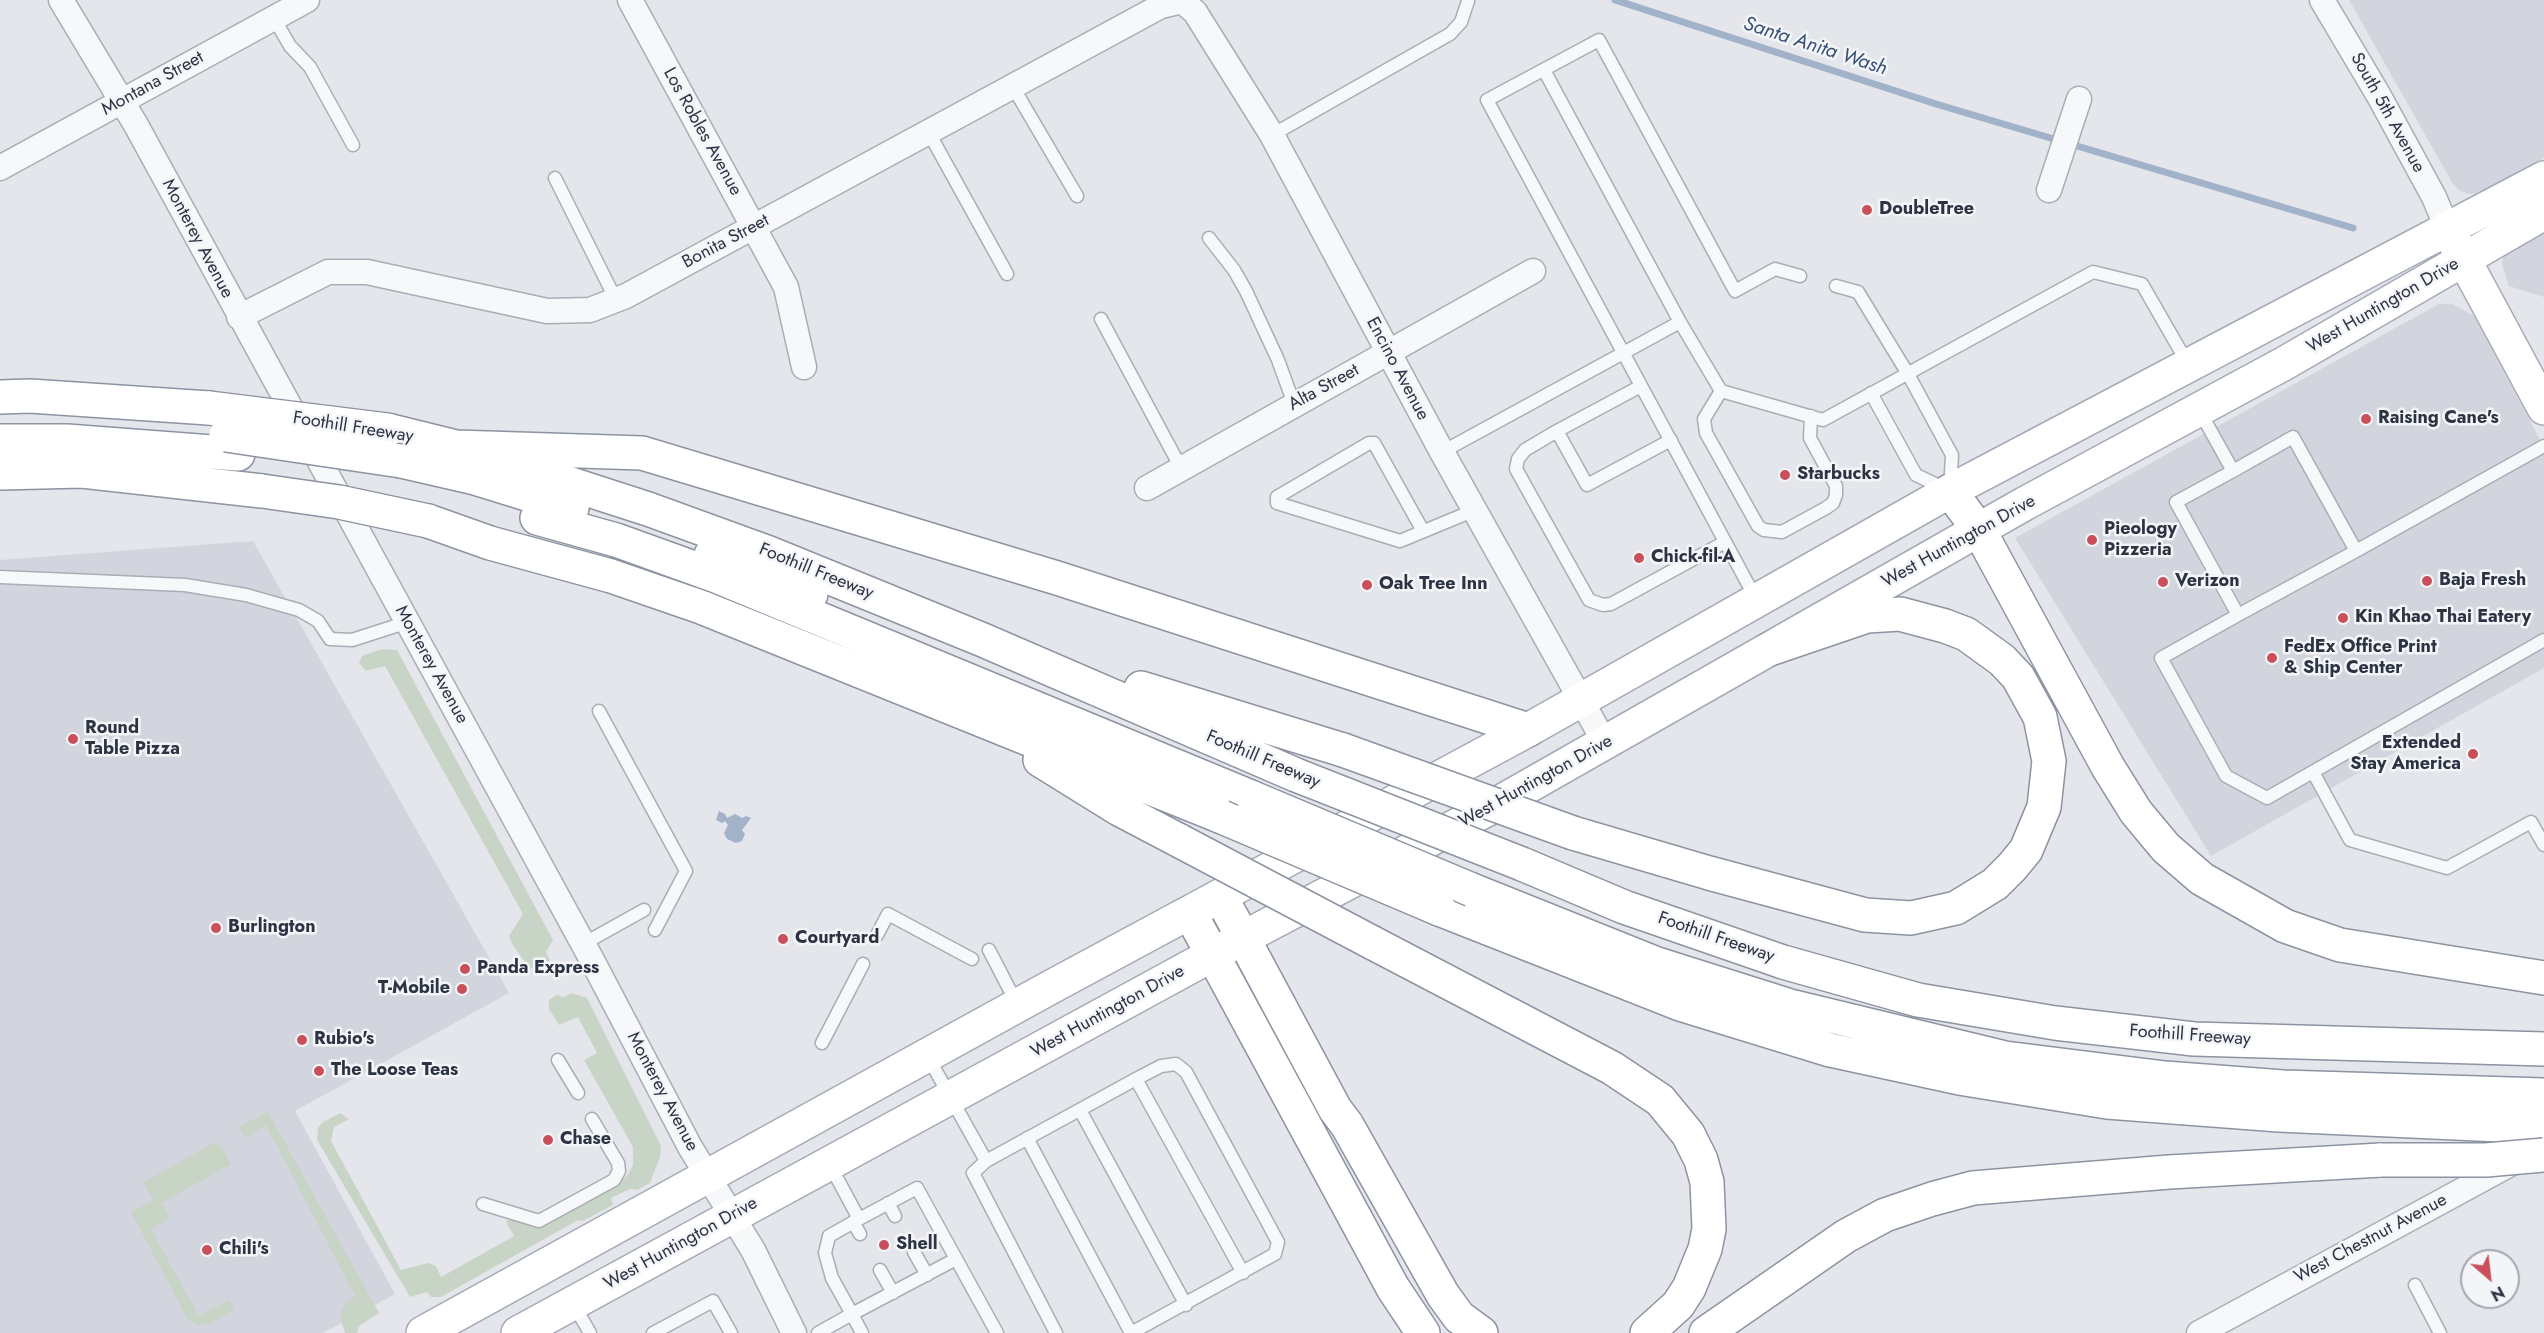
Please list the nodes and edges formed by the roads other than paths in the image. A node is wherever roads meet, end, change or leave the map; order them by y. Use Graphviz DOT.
graph roads {
  1 [pos="61,0"];
  2 [pos="306,0"];
  3 [pos="630,0"];
  4 [pos="2322,0"];
  5 [pos="1182,1"];
  6 [pos="1468,2"];
  7 [pos="1148,6"];
  8 [pos="274,18"];
  9 [pos="1544,70"];
  10 [pos="1013,87"];
  11 [pos="2079,99"];
  12 [pos="121,101"];
  13 [pos="929,133"];
  14 [pos="1272,135"];
  15 [pos="353,145"];
  16 [pos="0,168"];
  17 [pos="555,178"];
  18 [pos="2049,190"];
  19 [pos="2542,191"];
  20 [pos="1077,196"];
  21 [pos="754,227"];
  22 [pos="2447,228"];
  23 [pos="1209,238"];
  24 [pos="2463,260"];
  25 [pos="1533,271"];
  26 [pos="1007,274"];
  27 [pos="1800,276"];
  28 [pos="1836,286"];
  29 [pos="616,300"];
  30 [pos="240,317"];
  31 [pos="1101,319"];
  32 [pos="1680,322"];
  33 [pos="1388,352"];
  34 [pos="1623,352"];
  35 [pos="2189,365"];
  36 [pos="804,367"];
  37 [pos="1908,374"];
  38 [pos="1641,386"];
  39 [pos="1721,391"];
  40 [pos="1871,393"];
  41 [pos="0,397"];
  42 [pos="1294,404"];
  43 [pos="2544,408"];
  44 [pos="2199,409"];
  45 [pos="1811,416"];
  46 [pos="0,422"];
  47 [pos="1557,431"];
  48 [pos="224,432"];
  49 [pos="1671,440"];
  50 [pos="0,441"];
  51 [pos="2544,446"];
  52 [pos="456,447"];
  53 [pos="1442,452"];
  54 [pos="1181,468"];
  55 [pos="2233,471"];
  56 [pos="0,473"];
  57 [pos="1147,488"];
  58 [pos="1950,491"];
  59 [pos="1475,510"];
  60 [pos="1979,530"];
  61 [pos="1423,531"];
  62 [pos="1725,542"];
  63 [pos="2356,551"];
  64 [pos="0,577"];
  65 [pos="1757,600"];
  66 [pos="2238,615"];
  67 [pos="408,622"];
  68 [pos="983,640"];
  69 [pos="2544,640"];
  70 [pos="1770,649"];
  71 [pos="1580,700"];
  72 [pos="599,711"];
  73 [pos="963,711"];
  74 [pos="1528,730"];
  75 [pos="1605,743"];
  76 [pos="2313,772"];
  77 [pos="1275,786"];
  78 [pos="2544,845"];
  79 [pos="1496,877"];
  80 [pos="1221,897"];
  81 [pos="644,910"];
  82 [pos="1190,913"];
  83 [pos="655,930"];
  84 [pos="877,935"];
  85 [pos="1243,938"];
  86 [pos="584,944"];
  87 [pos="989,950"];
  88 [pos="1212,955"];
  89 [pos="972,959"];
  90 [pos="863,964"];
  91 [pos="2544,978"];
  92 [pos="1018,1005"];
  93 [pos="822,1043"];
  94 [pos="927,1056"];
  95 [pos="558,1060"];
  96 [pos="2543,1073"];
  97 [pos="1136,1079"];
  98 [pos="578,1093"];
  99 [pos="950,1098"];
  100 [pos="1080,1110"];
  101 [pos="592,1119"];
  102 [pos="2544,1127"];
  103 [pos="1027,1138"];
  104 [pos="2544,1146"];
  105 [pos="2544,1155"];
  106 [pos="986,1161"];
  107 [pos="829,1164"];
  108 [pos="707,1178"];
  109 [pos="888,1203"];
  110 [pos="483,1204"];
  111 [pos="734,1215"];
  112 [pos="895,1216"];
  113 [pos="856,1220"];
  114 [pos="860,1234"];
  115 [pos="914,1252"];
  116 [pos="956,1259"];
  117 [pos="880,1270"];
  118 [pos="1243,1273"];
  119 [pos="927,1275"];
  120 [pos="2415,1285"];
  121 [pos="892,1293"];
  122 [pos="573,1303"];
  123 [pos="1186,1305"];
  124 [pos="852,1314"];
  125 [pos="423,1333"];
  126 [pos="518,1333"];
  127 [pos="590,1333"];
  128 [pos="653,1333"];
  129 [pos="731,1333"];
  130 [pos="794,1333"];
  131 [pos="818,1333"];
  132 [pos="862,1333"];
  133 [pos="997,1333"];
  134 [pos="1056,1333"];
  135 [pos="1131,1333"];
  136 [pos="1423,1333"];
  137 [pos="1481,1333"];
  138 [pos="1647,1333"];
  139 [pos="1707,1333"];
  140 [pos="2199,1333"];
  141 [pos="2440,1333"];
  1 -- 12 [label="street, Monterey Avenue"];
  2 -- 8 [label="street, Montana Street"];
  3 -- 21 [label="street, Los Robles Avenue"];
  4 -- 22 [label="street, South 5th Avenue"];
  5 -- 7 [label="street, Bonita Street"];
  5 -- 14 [label="street, Encino Avenue"];
  6 -- 14 [label="lane"];
  7 -- 10 [label="street, Bonita Street"];
  8 -- 12 [label="street, Montana Street"];
  8 -- 15 [label="lane"];
  9 -- 27 [label="lane"];
  9 -- 32 [label="lane"];
  9 -- 34 [label="lane"];
  10 -- 13 [label="street, Bonita Street"];
  10 -- 20 [label="lane"];
  11 -- 18 [label="street"];
  12 -- 16 [label="street, Montana Street"];
  12 -- 30 [label="street, Monterey Avenue"];
  13 -- 21 [label="street, Bonita Street"];
  13 -- 26 [label="lane"];
  14 -- 33 [label="street, Encino Avenue"];
  17 -- 29 [label="lane"];
  19 -- 22 [label="main road, West Huntington Drive"];
  19 -- 24 [label="main road, West Huntington Drive"];
  21 -- 29 [label="street, Bonita Street"];
  21 -- 36 [label="street, Los Robles Avenue"];
  22 -- 24 [label="main road"];
  22 -- 35 [label="main road, West Huntington Drive"];
  23 -- 42 [label="lane"];
  24 -- 43 [label="main road"];
  24 -- 44 [label="main road, West Huntington Drive"];
  25 -- 33 [label="street, Alta Street"];
  28 -- 37 [label="lane"];
  29 -- 30 [label="street, Bonita Street"];
  30 -- 67 [label="street, Monterey Avenue"];
  31 -- 54 [label="lane"];
  32 -- 34 [label="lane"];
  32 -- 39 [label="lane"];
  33 -- 42 [label="street, Alta Street"];
  33 -- 53 [label="street, Encino Avenue"];
  34 -- 38 [label="lane"];
  34 -- 53 [label="lane"];
  35 -- 37 [label="lane"];
  35 -- 58 [label="main road, West Huntington Drive"];
  37 -- 40 [label="lane"];
  37 -- 58 [label="lane"];
  38 -- 47 [label="lane"];
  38 -- 49 [label="lane"];
  39 -- 45 [label="lane"];
  39 -- 45 [label="lane"];
  40 -- 45 [label="lane"];
  40 -- 58 [label="lane"];
  41 -- 48 [label="main road, Foothill Freeway"];
  42 -- 54 [label="street, Alta Street"];
  44 -- 55 [label="lane"];
  44 -- 60 [label="main road, West Huntington Drive"];
  46 -- 48 [label="main road"];
  47 -- 49 [label="lane"];
  47 -- 62 [label="lane"];
  48 -- 50 [label="main road"];
  48 -- 52 [label="main road, Foothill Freeway, bridge"];
  48 -- 77 [label="main road"];
  49 -- 62 [label="lane"];
  51 -- 63 [label="lane"];
  52 -- 68 [label="main road, Foothill Freeway"];
  52 -- 74 [label="main road"];
  53 -- 59 [label="street, Encino Avenue"];
  54 -- 57 [label="street, Alta Street"];
  55 -- 63 [label="lane"];
  55 -- 66 [label="lane"];
  56 -- 73 [label="main road, bridge"];
  58 -- 60 [label="main road"];
  58 -- 65 [label="main road, West Huntington Drive"];
  59 -- 61 [label="lane"];
  59 -- 71 [label="street, Encino Avenue"];
  60 -- 70 [label="main road, West Huntington Drive"];
  60 -- 91 [label="main road"];
  61 -- 61 [label="lane"];
  62 -- 65 [label="lane"];
  63 -- 66 [label="lane"];
  64 -- 67 [label="lane"];
  65 -- 71 [label="main road, West Huntington Drive"];
  66 -- 76 [label="lane"];
  67 -- 86 [label="street, Monterey Avenue"];
  68 -- 70 [label="main road, bridge"];
  68 -- 77 [label="main road, Foothill Freeway"];
  69 -- 76 [label="lane"];
  70 -- 75 [label="main road, West Huntington Drive"];
  71 -- 74 [label="main road, West Huntington Drive"];
  71 -- 75 [label="street, Encino Avenue"];
  72 -- 83 [label="lane"];
  73 -- 102 [label="main road, bridge"];
  73 -- 138 [label="main road, bridge"];
  74 -- 80 [label="main road, West Huntington Drive"];
  75 -- 85 [label="main road, West Huntington Drive"];
  76 -- 78 [label="lane"];
  77 -- 79 [label="main road, Foothill Freeway, bridge"];
  77 -- 79 [label="main road, bridge"];
  79 -- 96 [label="main road, Foothill Freeway"];
  79 -- 96 [label="main road"];
  80 -- 82 [label="main road, West Huntington Drive"];
  80 -- 85 [label="main road"];
  81 -- 86 [label="lane"];
  82 -- 88 [label="main road"];
  82 -- 92 [label="main road, West Huntington Drive"];
  84 -- 89 [label="lane"];
  85 -- 88 [label="main road, West Huntington Drive"];
  85 -- 137 [label="main road"];
  86 -- 108 [label="street, Monterey Avenue"];
  87 -- 92 [label="lane"];
  88 -- 99 [label="main road, West Huntington Drive"];
  88 -- 136 [label="main road"];
  90 -- 93 [label="lane"];
  92 -- 94 [label="main road, West Huntington Drive"];
  94 -- 99 [label="lane"];
  94 -- 108 [label="main road, West Huntington Drive"];
  95 -- 98 [label="lane"];
  97 -- 100 [label="lane"];
  97 -- 118 [label="lane"];
  97 -- 118 [label="lane"];
  99 -- 106 [label="lane"];
  99 -- 107 [label="main road, West Huntington Drive"];
  100 -- 103 [label="lane"];
  100 -- 123 [label="lane"];
  101 -- 110 [label="lane"];
  103 -- 106 [label="lane"];
  103 -- 135 [label="lane"];
  104 -- 140 [label="street, West Chestnut Avenue"];
  105 -- 139 [label="main road, bridge"];
  106 -- 134 [label="lane"];
  107 -- 111 [label="main road, West Huntington Drive"];
  107 -- 113 [label="lane"];
  108 -- 111 [label="street, Monterey Avenue"];
  108 -- 125 [label="main road, West Huntington Drive"];
  109 -- 112 [label="lane"];
  109 -- 113 [label="lane"];
  109 -- 116 [label="lane"];
  111 -- 122 [label="main road, West Huntington Drive"];
  111 -- 130 [label="street, Monterey Avenue"];
  113 -- 114 [label="lane"];
  113 -- 124 [label="lane"];
  115 -- 119 [label="lane"];
  116 -- 119 [label="lane"];
  116 -- 133 [label="lane"];
  117 -- 121 [label="lane"];
  118 -- 123 [label="lane"];
  119 -- 121 [label="lane"];
  120 -- 141 [label="lane"];
  121 -- 124 [label="lane"];
  122 -- 126 [label="main road, West Huntington Drive"];
  122 -- 127 [label="lane"];
  123 -- 135 [label="lane"];
  124 -- 131 [label="lane"];
  124 -- 132 [label="lane"];
  128 -- 129 [label="lane"];
}
